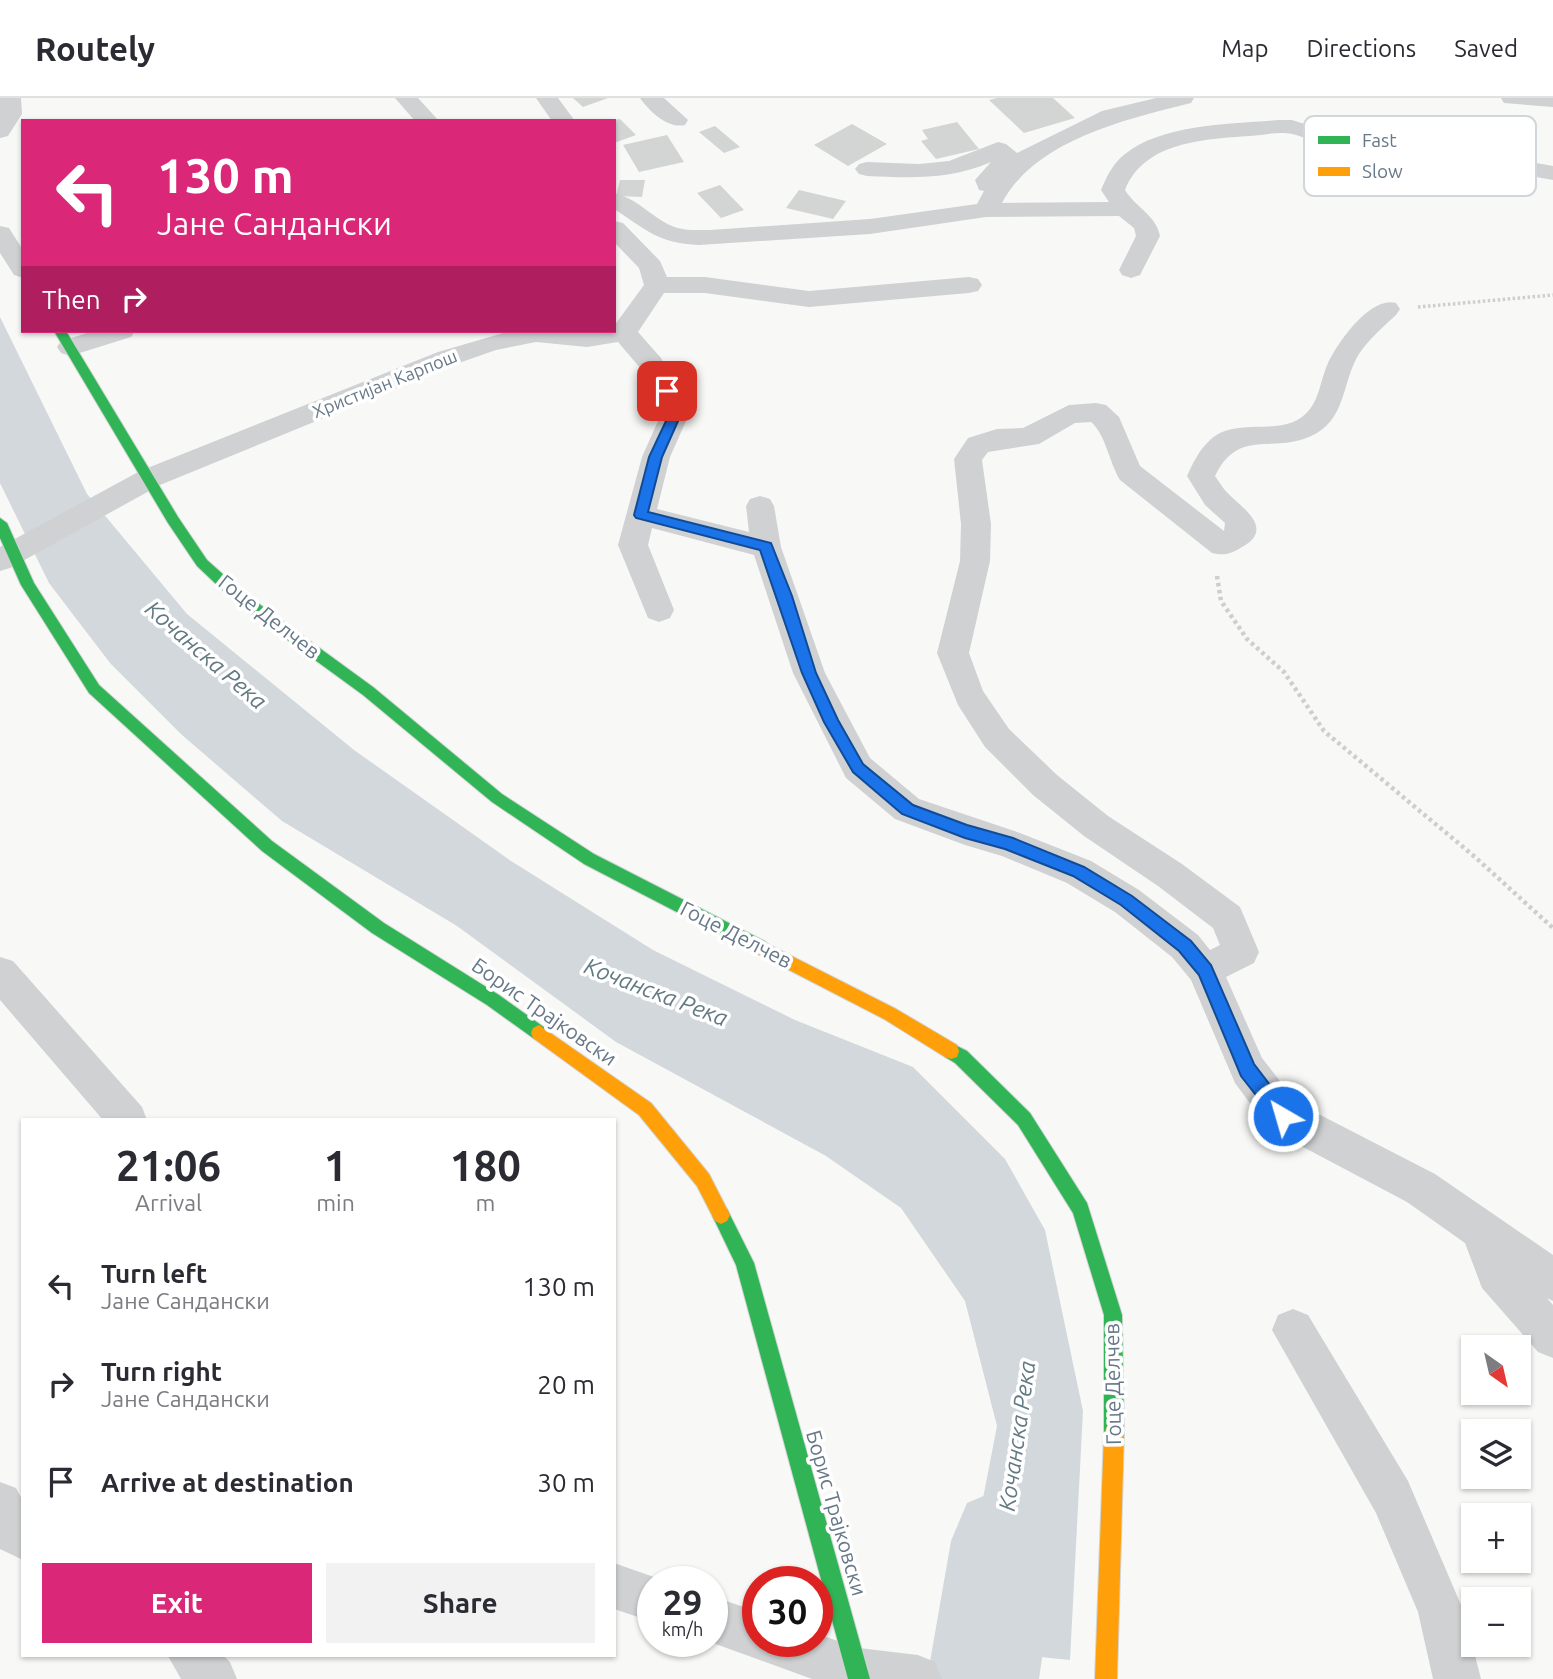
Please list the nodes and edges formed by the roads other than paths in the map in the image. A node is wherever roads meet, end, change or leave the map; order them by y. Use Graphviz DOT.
graph roads {
  1 [pos="10,98"];
  2 [pos="406,98"];
  3 [pos="547,98"];
  4 [pos="651,98"];
  5 [pos="1183,98"];
  6 [pos="1512,98"];
  7 [pos="1553,100"];
  8 [pos="426,119"];
  9 [pos="563,119"];
  10 [pos="677,120"];
  11 [pos="1304,130"];
  12 [pos="0,131"];
  13 [pos="867,169"];
  14 [pos="616,201"];
  15 [pos="991,201"];
  16 [pos="1125,209"];
  17 [pos="616,230"];
  18 [pos="0,233"];
  19 [pos="21,267"];
  20 [pos="1131,270"];
  21 [pos="657,285"];
  22 [pos="969,285"];
  23 [pos="1387,309"];
  24 [pos="107,333"];
  25 [pos="533,333"];
  26 [pos="544,333"];
  27 [pos="624,333"];
  28 [pos="65,339"];
  29 [pos="150,478"];
  30 [pos="760,506"];
  31 [pos="641,515"];
  32 [pos="0,523"];
  33 [pos="766,547"];
  34 [pos="7,555"];
  35 [pos="659,610"];
  36 [pos="1205,970"];
  37 [pos="0,973"];
  38 [pos="126,1118"];
  39 [pos="1480,1229"];
  40 [pos="1553,1280"];
  41 [pos="1293,1330"];
  42 [pos="1553,1337"];
  43 [pos="0,1504"];
  44 [pos="21,1535"];
  45 [pos="616,1587"];
  46 [pos="637,1594"];
  47 [pos="193,1657"];
  48 [pos="813,1657"];
  49 [pos="859,1675"];
  50 [pos="213,1679"];
  51 [pos="918,1679"];
  52 [pos="1106,1679"];
  53 [pos="1457,1679"];
  1 -- 12 [label="street"];
  2 -- 8 [label="street"];
  3 -- 9 [label="street"];
  4 -- 10 [label="street"];
  5 -- 15 [label="street"];
  6 -- 7 [label="street"];
  11 -- 16 [label="street"];
  13 -- 15 [label="street"];
  14 -- 15 [label="street"];
  15 -- 16 [label="street"];
  16 -- 20 [label="street"];
  17 -- 21 [label="street"];
  18 -- 19 [label="street"];
  21 -- 22 [label="street"];
  21 -- 27 [label="street"];
  23 -- 36 [label="street"];
  24 -- 28 [label="street"];
  25 -- 29 [label="street, Христијан Карпош"];
  26 -- 27 [label="street, Христијан Карпош"];
  27 -- 31 [label="street"];
  28 -- 29 [label="street, Гоце Делчев"];
  29 -- 34 [label="street, Христијан Карпош"];
  29 -- 52 [label="street, Гоце Делчев"];
  30 -- 33 [label="street"];
  31 -- 33 [label="street"];
  31 -- 35 [label="street"];
  32 -- 34 [label="street, Борис Трајковски"];
  33 -- 36 [label="street"];
  34 -- 49 [label="street, Борис Трајковски"];
  36 -- 39 [label="street"];
  37 -- 38 [label="street"];
  39 -- 40 [label="street"];
  39 -- 42 [label="street"];
  41 -- 53 [label="street"];
  43 -- 44 [label="street"];
  45 -- 46 [label="street"];
  47 -- 50 [label="street"];
  48 -- 49 [label="street"];
  49 -- 51 [label="street"];
}
